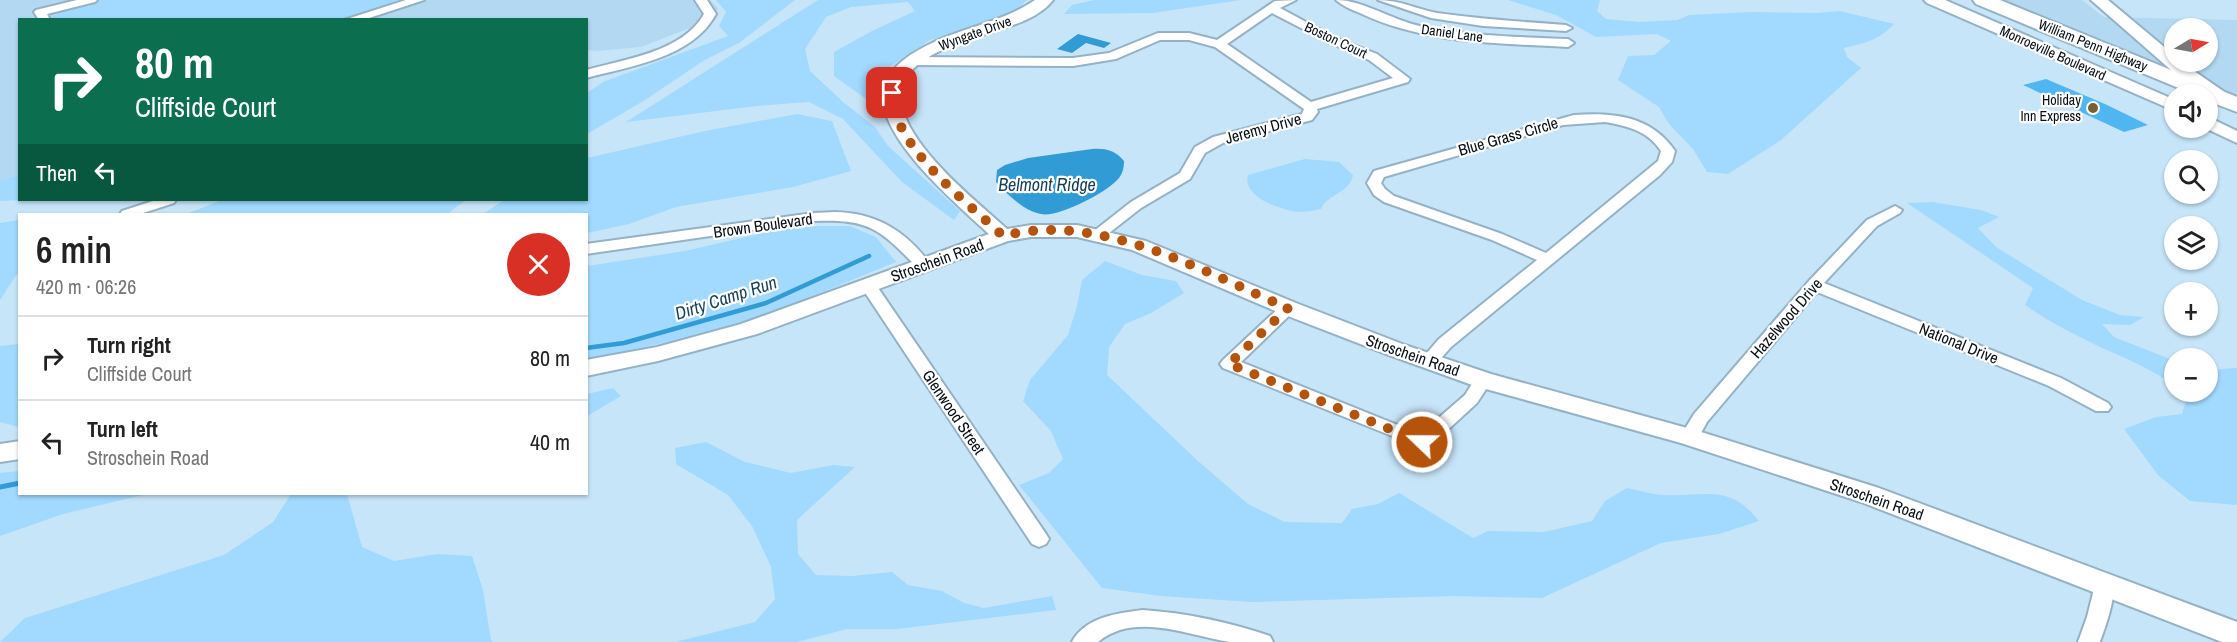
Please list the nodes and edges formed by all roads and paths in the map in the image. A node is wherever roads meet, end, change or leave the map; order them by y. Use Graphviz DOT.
graph roads {
  1 [pos="91,0"];
  2 [pos="418,0"];
  3 [pos="701,0"];
  4 [pos="1045,0"];
  5 [pos="1290,0"];
  6 [pos="1342,0"];
  7 [pos="1384,0"];
  8 [pos="1932,0"];
  9 [pos="1962,0"];
  10 [pos="1983,0"];
  11 [pos="2099,0"];
  12 [pos="1272,8"];
  13 [pos="44,18"];
  14 [pos="356,18"];
  15 [pos="2128,27"];
  16 [pos="1566,28"];
  17 [pos="1568,43"];
  18 [pos="1219,44"];
  19 [pos="932,49"];
  20 [pos="2163,54"];
  21 [pos="913,61"];
  22 [pos="976,61"];
  23 [pos="2132,64"];
  24 [pos="588,73"];
  25 [pos="2168,84"];
  26 [pos="2164,101"];
  27 [pos="2227,106"];
  28 [pos="1309,107"];
  29 [pos="2218,128"];
  30 [pos="2237,138"];
  31 [pos="166,201"];
  32 [pos="1895,210"];
  33 [pos="130,213"];
  34 [pos="1099,234"];
  35 [pos="1003,236"];
  36 [pos="588,249"];
  37 [pos="1548,259"];
  38 [pos="923,265"];
  39 [pos="868,285"];
  40 [pos="1814,285"];
  41 [pos="1288,308"];
  42 [pos="1430,361"];
  43 [pos="588,368"];
  44 [pos="1483,380"];
  45 [pos="2102,407"];
  46 [pos="1689,437"];
  47 [pos="18,450"];
  48 [pos="0,453"];
  49 [pos="1039,539"];
  50 [pos="2104,583"];
  51 [pos="2237,635"];
  52 [pos="1083,642"];
  53 [pos="1261,642"];
  54 [pos="2089,642"];
  1 -- 13 [label="street"];
  2 -- 14 [label="street"];
  3 -- 24 [label="street"];
  4 -- 19 [label="street, Wyngate Drive"];
  5 -- 12 [label="street"];
  6 -- 17 [label="street, Daniel Lane"];
  7 -- 16 [label="street, Daniel Lane"];
  8 -- 26 [label="street, Monroeville Boulevard"];
  9 -- 23 [label="highway, William Penn Highway"];
  10 -- 23 [label="highway, William Penn Highway"];
  11 -- 15 [label="street"];
  12 -- 18 [label="street"];
  12 -- 28 [label="street, Boston Court"];
  15 -- 20 [label="street"];
  15 -- 23 [label="street"];
  18 -- 22 [label="street"];
  18 -- 28 [label="street"];
  19 -- 21 [label="street, Wyngate Drive"];
  19 -- 22 [label="street"];
  20 -- 23 [label="street"];
  20 -- 27 [label="street"];
  21 -- 22 [label="street"];
  21 -- 35 [label="street, Wyngate Drive"];
  23 -- 25 [label="highway, William Penn Highway"];
  23 -- 27 [label="highway, William Penn Highway"];
  28 -- 34 [label="street, Jeremy Drive"];
  29 -- 30 [label="street"];
  31 -- 33 [label="street"];
  32 -- 40 [label="street, Hazelwood Drive"];
  34 -- 35 [label="street, Stroschein Road"];
  34 -- 41 [label="street, Stroschein Road"];
  35 -- 38 [label="street, Stroschein Road"];
  36 -- 38 [label="street, Brown Boulevard"];
  37 -- 37 [label="street, Blue Grass Circle"];
  37 -- 42 [label="street, Blue Grass Circle"];
  38 -- 39 [label="street, Stroschein Road"];
  39 -- 43 [label="street, Stroschein Road"];
  39 -- 49 [label="street, Glenwood Street"];
  40 -- 45 [label="street, National Drive"];
  40 -- 46 [label="street, Hazelwood Drive"];
  41 -- 42 [label="street, Stroschein Road"];
  41 -- 44 [label="street"];
  42 -- 44 [label="street, Stroschein Road"];
  44 -- 46 [label="street, Stroschein Road"];
  46 -- 50 [label="street, Stroschein Road"];
  47 -- 48 [label="street"];
  50 -- 51 [label="street, Stroschein Road"];
  50 -- 54 [label="street"];
  52 -- 53 [label="street"];
}
